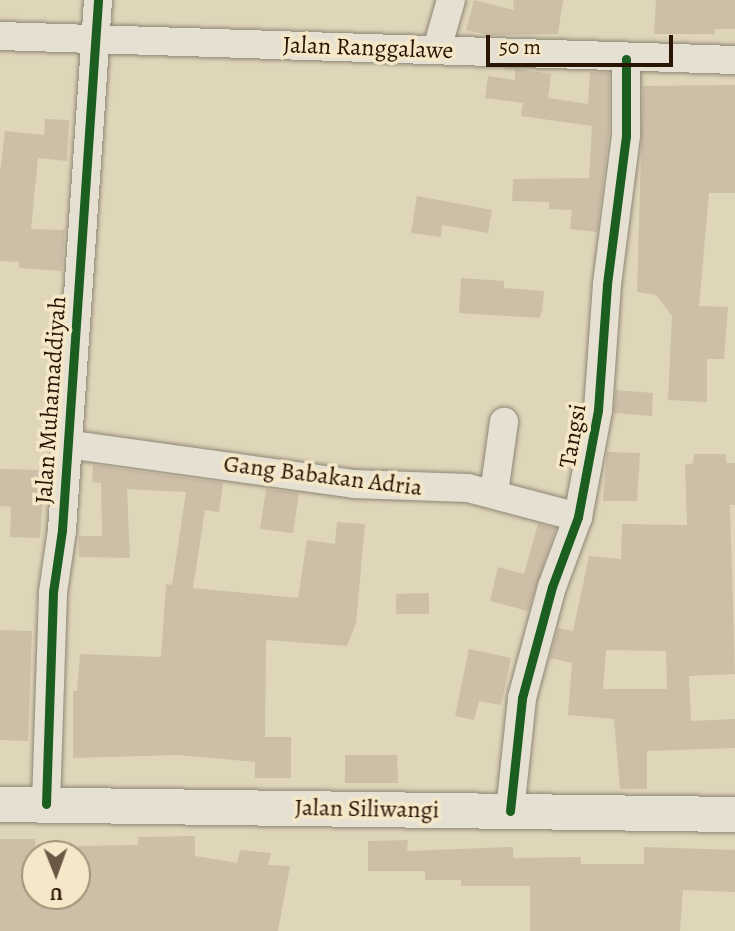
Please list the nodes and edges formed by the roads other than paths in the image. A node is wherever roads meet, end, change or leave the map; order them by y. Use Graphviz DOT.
graph roads {
  1 [pos="98,0"];
  2 [pos="451,0"];
  3 [pos="0,36"];
  4 [pos="96,40"];
  5 [pos="437,49"];
  6 [pos="626,58"];
  7 [pos="735,60"];
  8 [pos="504,422"];
  9 [pos="66,444"];
  10 [pos="494,493"];
  11 [pos="578,517"];
  12 [pos="0,804"];
  13 [pos="46,804"];
  14 [pos="510,811"];
  15 [pos="735,814"];
  1 -- 4 [label="street, Jalan Muhamaddiyah"];
  2 -- 5 [label="street"];
  3 -- 4 [label="street, Jalan Ranggalawe"];
  4 -- 5 [label="street, Jalan Ranggalawe"];
  4 -- 9 [label="street, Jalan Muhamaddiyah"];
  5 -- 6 [label="street, Jalan Ranggalawe"];
  6 -- 7 [label="street, Jalan Ranggalawe"];
  6 -- 11 [label="street, Tangsi"];
  8 -- 10 [label="street"];
  9 -- 10 [label="street, Gang Babakan Adria"];
  9 -- 13 [label="street, Jalan Muhamaddiyah"];
  10 -- 11 [label="street, Gang Babakan Adria"];
  11 -- 14 [label="street, Tangsi"];
  12 -- 13 [label="street, Jalan Siliwangi"];
  13 -- 14 [label="street, Jalan Siliwangi"];
  14 -- 15 [label="street, Jalan Siliwangi"];
}
